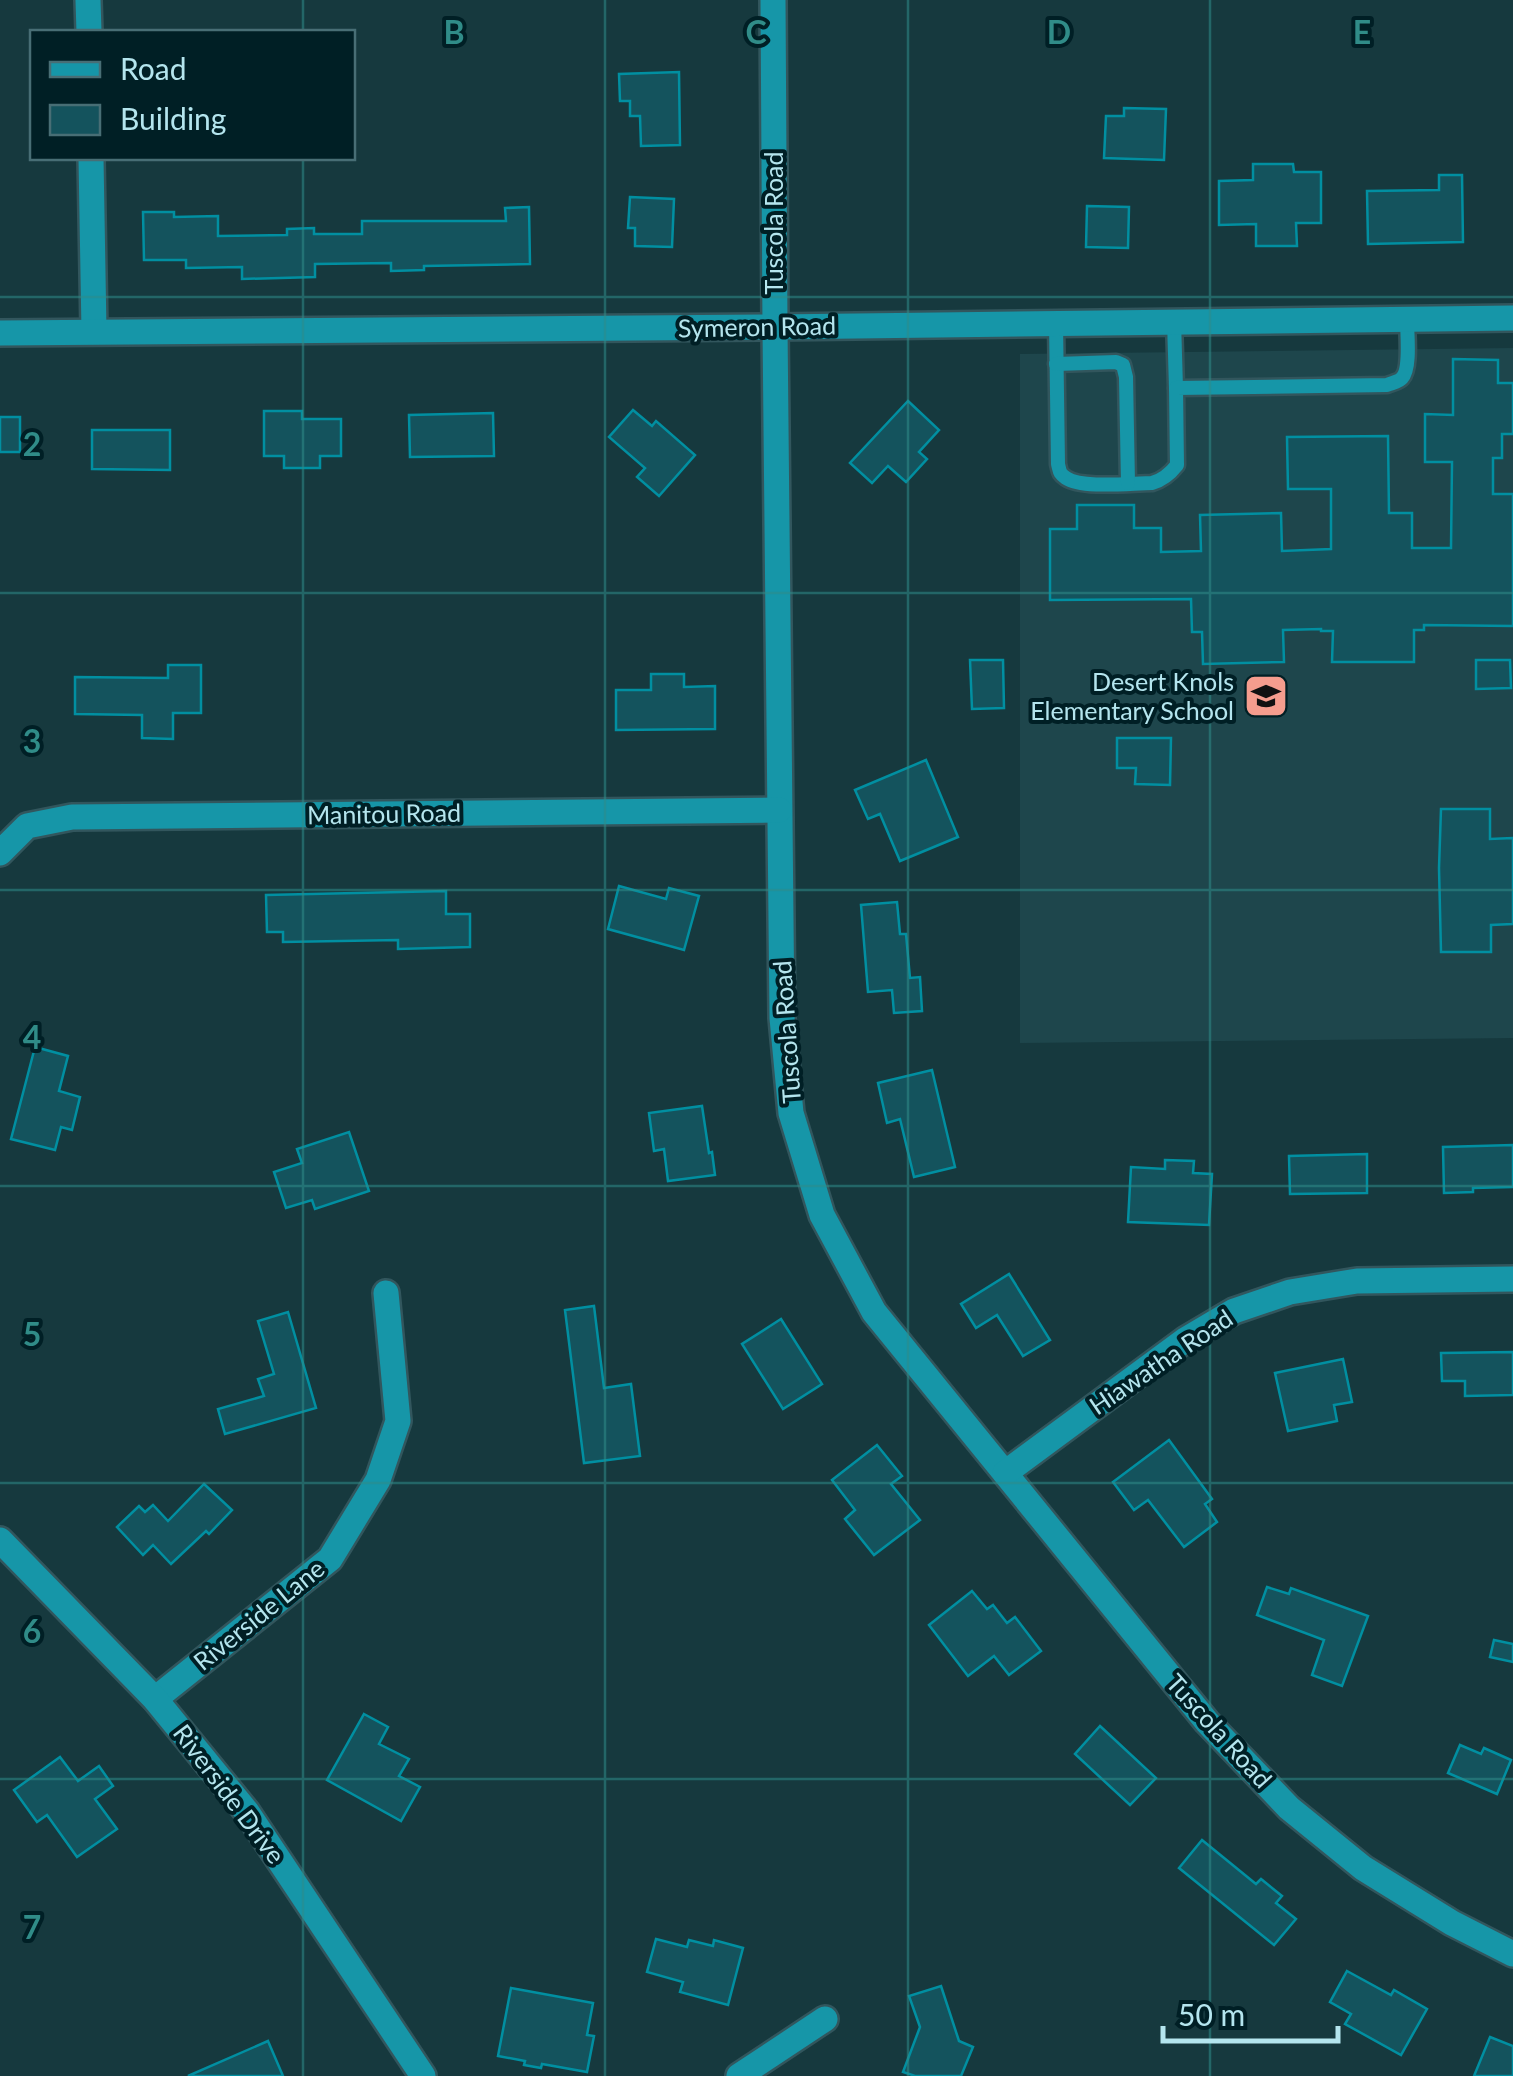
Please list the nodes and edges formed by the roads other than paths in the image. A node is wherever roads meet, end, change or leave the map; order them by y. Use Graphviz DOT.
graph roads {
  1 [pos="88,0"];
  2 [pos="772,0"];
  3 [pos="89,30"];
  4 [pos="91,160"];
  5 [pos="1513,318"];
  6 [pos="1407,320"];
  7 [pos="1174,321"];
  8 [pos="1056,323"];
  9 [pos="774,328"];
  10 [pos="94,331"];
  11 [pos="0,333"];
  12 [pos="1056,364"];
  13 [pos="1176,388"];
  14 [pos="1128,483"];
  15 [pos="779,810"];
  16 [pos="0,852"];
  17 [pos="1513,1279"];
  18 [pos="386,1293"];
  19 [pos="1005,1474"];
  20 [pos="0,1540"];
  21 [pos="155,1699"];
  22 [pos="1513,1954"];
  23 [pos="825,2020"];
  24 [pos="423,2076"];
  25 [pos="739,2076"];
  1 -- 3 [label="street"];
  2 -- 9 [label="street, Tuscola Road"];
  4 -- 10 [label="street"];
  5 -- 6 [label="street, Symeron Road"];
  6 -- 7 [label="street, Symeron Road"];
  6 -- 13 [label="lane"];
  7 -- 8 [label="street, Symeron Road"];
  7 -- 13 [label="lane"];
  8 -- 9 [label="street, Symeron Road"];
  8 -- 12 [label="lane"];
  9 -- 10 [label="street, Symeron Road"];
  9 -- 15 [label="street, Tuscola Road"];
  10 -- 11 [label="street, Symeron Road"];
  12 -- 14 [label="lane"];
  12 -- 14 [label="lane"];
  13 -- 14 [label="lane"];
  15 -- 16 [label="street, Manitou Road"];
  15 -- 19 [label="street, Tuscola Road"];
  17 -- 19 [label="street, Hiawatha Road"];
  18 -- 21 [label="street, Riverside Lane"];
  19 -- 22 [label="street, Tuscola Road"];
  20 -- 21 [label="street, Riverside Drive"];
  21 -- 24 [label="street, Riverside Drive"];
  23 -- 25 [label="street"];
}
